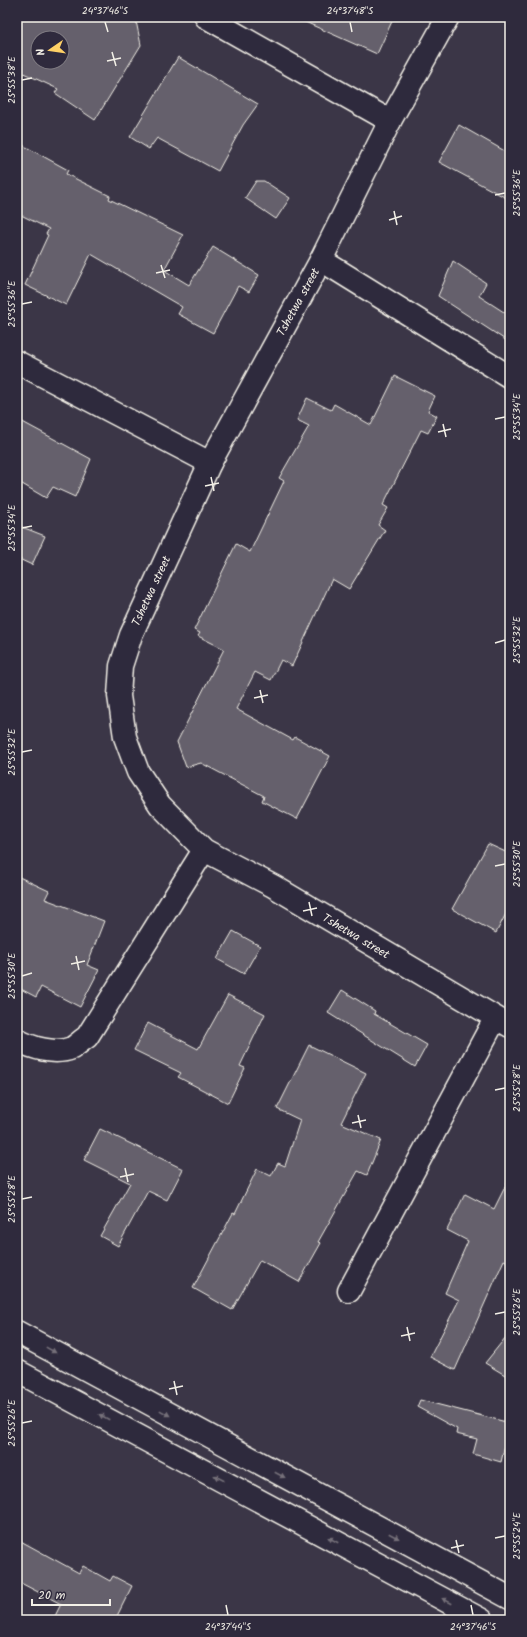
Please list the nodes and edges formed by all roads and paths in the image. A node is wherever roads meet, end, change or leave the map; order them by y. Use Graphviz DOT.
graph roads {
  1 [pos="206,17"];
  2 [pos="448,17"];
  3 [pos="390,121"];
  4 [pos="321,260"];
  5 [pos="17,362"];
  6 [pos="510,377"];
  7 [pos="210,463"];
  8 [pos="204,850"];
  9 [pos="503,1023"];
  10 [pos="17,1040"];
  11 [pos="349,1291"];
  12 [pos="17,1332"];
  13 [pos="17,1371"];
  14 [pos="510,1598"];
  15 [pos="482,1620"];
  1 -- 3 [label="street"];
  2 -- 3 [label="street, Tshetwa street"];
  3 -- 4 [label="street, Tshetwa street"];
  4 -- 6 [label="street"];
  4 -- 7 [label="street, Tshetwa street"];
  5 -- 7 [label="street"];
  7 -- 8 [label="street, Tshetwa street"];
  8 -- 9 [label="street, Tshetwa street"];
  8 -- 10 [label="street"];
  9 -- 11 [label="street"];
  12 -- 14 [label="street, one-way"];
  15 -- 13 [label="street, one-way"];
}
